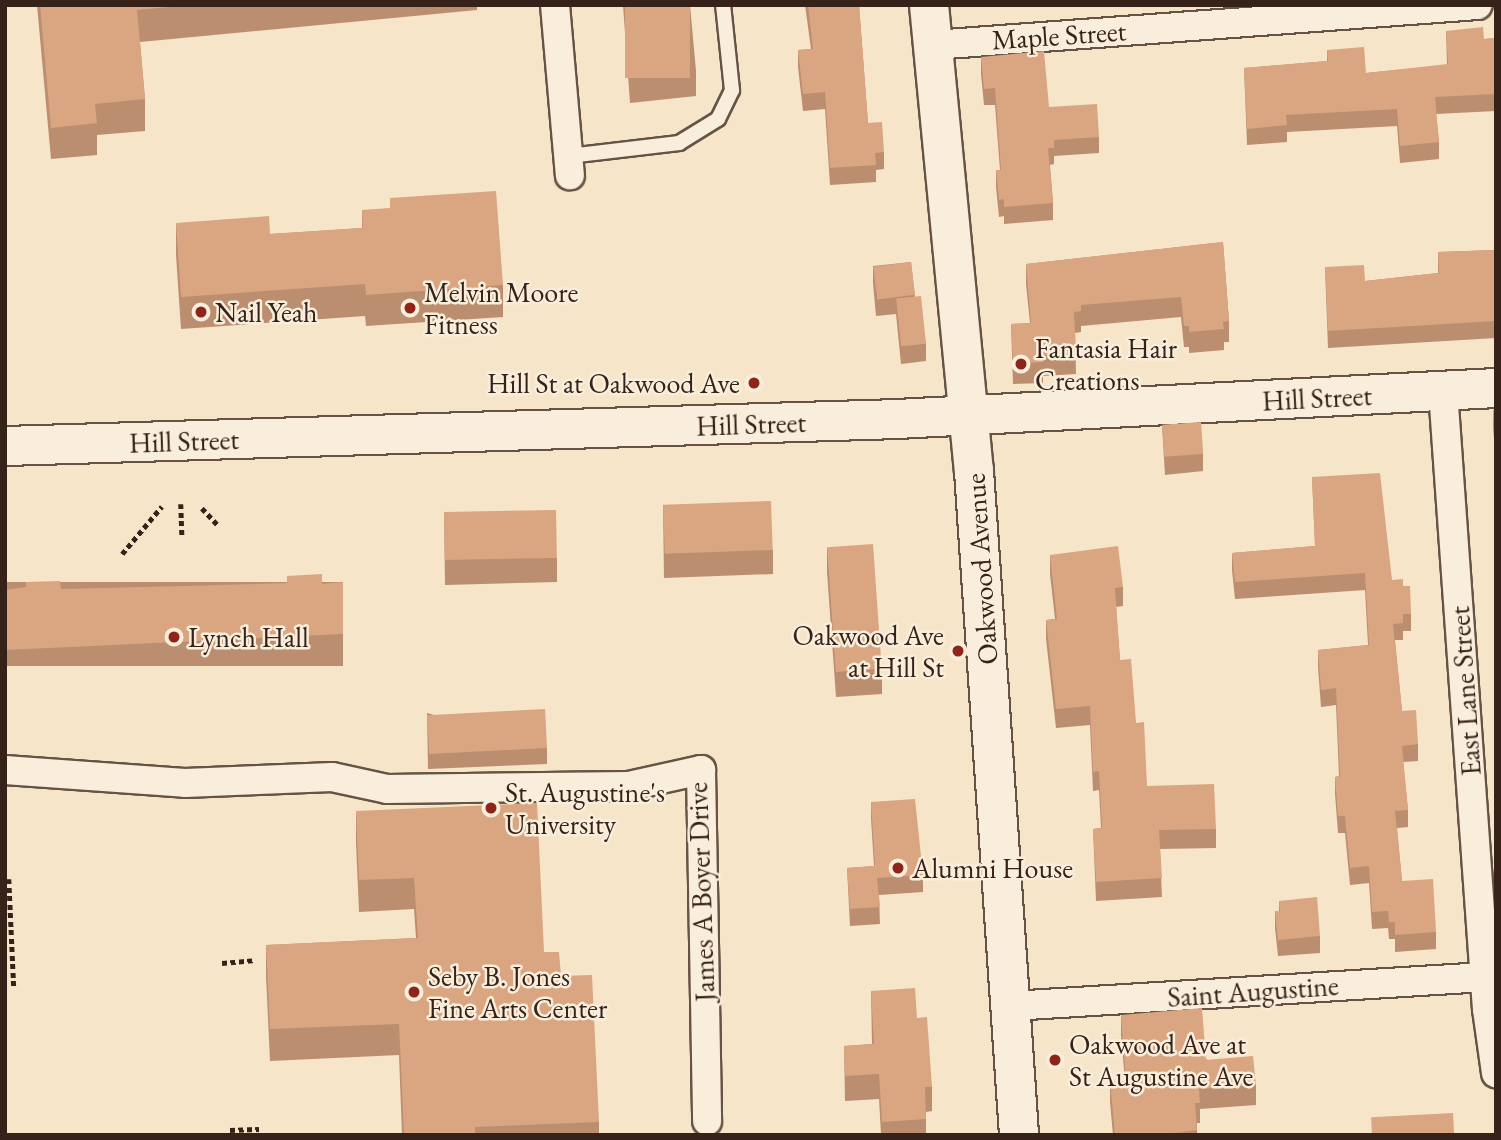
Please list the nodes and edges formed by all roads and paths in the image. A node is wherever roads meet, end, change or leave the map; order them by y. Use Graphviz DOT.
graph roads {
  1 [pos="555,5"];
  2 [pos="723,5"];
  3 [pos="929,5"];
  4 [pos="1478,5"];
  5 [pos="933,46"];
  6 [pos="569,165"];
  7 [pos="1496,388"];
  8 [pos="1443,391"];
  9 [pos="969,415"];
  10 [pos="5,446"];
  11 [pos="181,504"];
  12 [pos="162,506"];
  13 [pos="202,508"];
  14 [pos="218,526"];
  15 [pos="182,536"];
  16 [pos="122,554"];
  17 [pos="5,770"];
  18 [pos="9,879"];
  19 [pos="255,960"];
  20 [pos="222,963"];
  21 [pos="1491,977"];
  22 [pos="14,989"];
  23 [pos="1011,1006"];
  24 [pos="1496,1073"];
  25 [pos="707,1121"];
  26 [pos="259,1129"];
  27 [pos="230,1130"];
  28 [pos="1019,1135"];
  1 -- 6 [label="street"];
  2 -- 6 [label="lane"];
  3 -- 5 [label="street, Oakwood Avenue"];
  4 -- 5 [label="street, Maple Street"];
  5 -- 9 [label="street, Oakwood Avenue"];
  7 -- 8 [label="street, Hill Street"];
  8 -- 9 [label="street, Hill Street"];
  8 -- 21 [label="street, East Lane Street"];
  9 -- 10 [label="street, Hill Street"];
  9 -- 23 [label="street, Oakwood Avenue"];
  11 -- 15 [label="path"];
  12 -- 16 [label="path"];
  13 -- 14 [label="path"];
  17 -- 25 [label="street, James A Boyer Drive"];
  18 -- 22 [label="path"];
  19 -- 20 [label="path"];
  21 -- 23 [label="street, Saint Augustine"];
  21 -- 24 [label="street, East Lane Street"];
  23 -- 28 [label="street, Oakwood Avenue"];
  26 -- 27 [label="path"];
}
